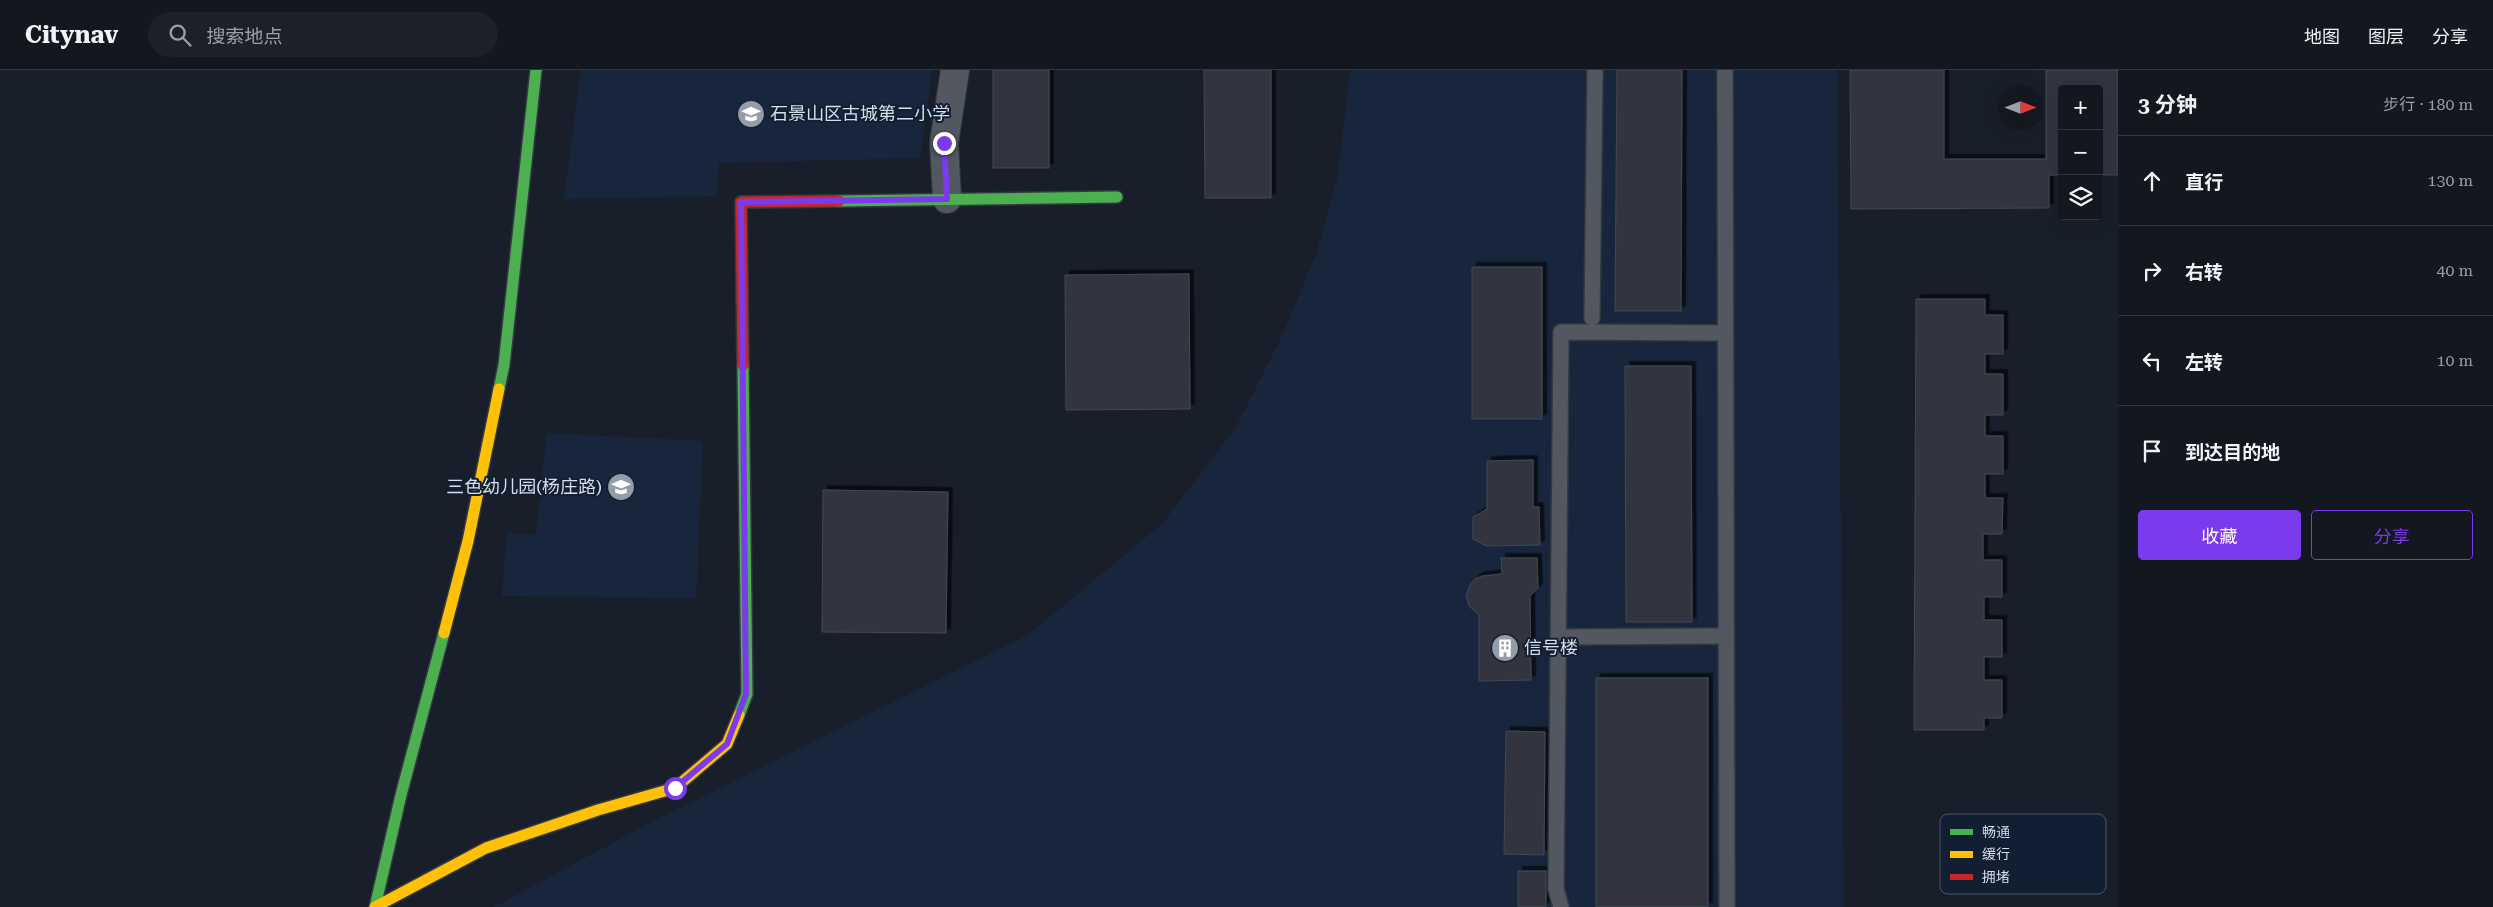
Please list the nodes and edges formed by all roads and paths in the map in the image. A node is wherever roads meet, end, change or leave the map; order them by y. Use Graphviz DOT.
graph roads {
  1 [pos="536,70"];
  2 [pos="955,70"];
  3 [pos="1595,70"];
  4 [pos="1725,70"];
  5 [pos="1117,197"];
  6 [pos="947,199"];
  7 [pos="1592,318"];
  8 [pos="1725,333"];
  9 [pos="1725,636"];
  10 [pos="1559,637"];
  11 [pos="375,907"];
  12 [pos="1561,907"];
  13 [pos="1727,907"];
  1 -- 11 [label="street"];
  2 -- 6 [label="street"];
  3 -- 7 [label="lane"];
  4 -- 8 [label="lane"];
  5 -- 6 [label="street"];
  6 -- 11 [label="street"];
  8 -- 9 [label="lane"];
  8 -- 10 [label="lane"];
  9 -- 10 [label="lane"];
  9 -- 13 [label="lane"];
  10 -- 12 [label="lane"];
}
